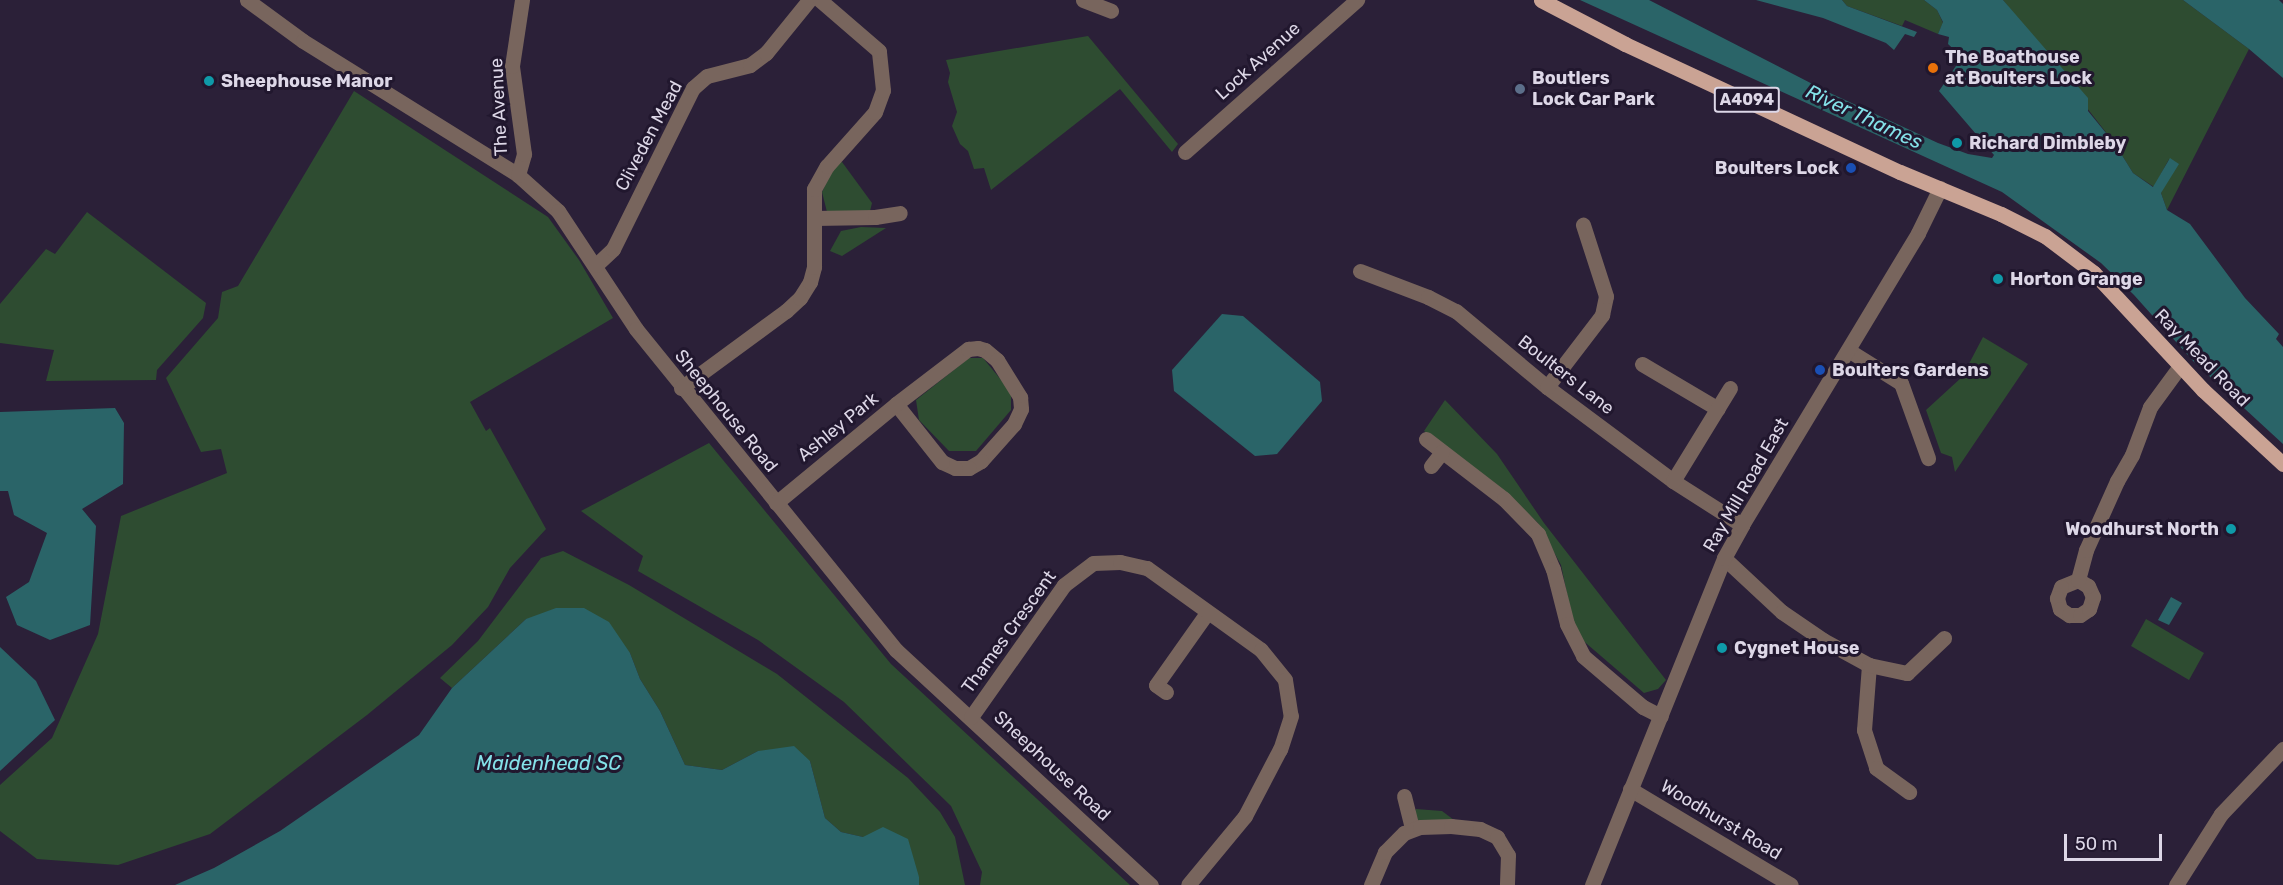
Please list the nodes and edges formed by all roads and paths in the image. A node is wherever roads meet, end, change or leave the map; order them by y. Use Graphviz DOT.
graph roads {
  1 [pos="247,0"];
  2 [pos="522,0"];
  3 [pos="809,0"];
  4 [pos="820,0"];
  5 [pos="1083,0"];
  6 [pos="1356,0"];
  7 [pos="1541,0"];
  8 [pos="1112,12"];
  9 [pos="1185,152"];
  10 [pos="518,175"];
  11 [pos="1940,188"];
  12 [pos="900,213"];
  13 [pos="814,218"];
  14 [pos="1583,225"];
  15 [pos="596,265"];
  16 [pos="1360,271"];
  17 [pos="1848,350"];
  18 [pos="1642,364"];
  19 [pos="2180,366"];
  20 [pos="1547,387"];
  21 [pos="681,388"];
  22 [pos="1730,388"];
  23 [pos="896,404"];
  24 [pos="1718,409"];
  25 [pos="1426,439"];
  26 [pos="1442,452"];
  27 [pos="1928,458"];
  28 [pos="2283,464"];
  29 [pos="1431,466"];
  30 [pos="1673,481"];
  31 [pos="776,503"];
  32 [pos="1742,525"];
  33 [pos="1724,558"];
  34 [pos="2078,580"];
  35 [pos="1206,613"];
  36 [pos="1944,638"];
  37 [pos="1869,665"];
  38 [pos="1157,690"];
  39 [pos="1661,716"];
  40 [pos="971,717"];
  41 [pos="2283,749"];
  42 [pos="1630,789"];
  43 [pos="1909,792"];
  44 [pos="1404,796"];
  45 [pos="1412,829"];
  46 [pos="1151,885"];
  47 [pos="1188,885"];
  48 [pos="1371,885"];
  49 [pos="1507,885"];
  50 [pos="1592,885"];
  51 [pos="1791,885"];
  52 [pos="2175,885"];
  1 -- 10 [label="street, Sheephouse Road"];
  2 -- 10 [label="street, The Avenue"];
  3 -- 15 [label="street, Cliveden Mead"];
  4 -- 13 [label="street"];
  5 -- 8 [label="street"];
  6 -- 9 [label="street, Lock Avenue"];
  7 -- 11 [label="main road, A4094"];
  10 -- 15 [label="street, Sheephouse Road"];
  11 -- 17 [label="street, Ray Mill Road East"];
  11 -- 19 [label="main road, Ray Mead Road / A4094"];
  12 -- 13 [label="street"];
  13 -- 21 [label="street"];
  14 -- 20 [label="street"];
  15 -- 21 [label="street, Sheephouse Road"];
  16 -- 20 [label="street, Boulters Lane"];
  17 -- 27 [label="street"];
  17 -- 32 [label="street, Ray Mill Road East"];
  18 -- 24 [label="street"];
  19 -- 28 [label="main road, Ray Mead Road / A4094"];
  19 -- 34 [label="street"];
  20 -- 30 [label="street, Boulters Lane"];
  21 -- 31 [label="street, Sheephouse Road"];
  22 -- 24 [label="street"];
  23 -- 23 [label="street, Ashley Park"];
  23 -- 31 [label="street, Ashley Park"];
  24 -- 30 [label="street"];
  25 -- 26 [label="street"];
  26 -- 29 [label="street"];
  26 -- 39 [label="street"];
  30 -- 32 [label="street, Boulters Lane"];
  31 -- 40 [label="street, Sheephouse Road"];
  32 -- 33 [label="street, Ray Mill Road East"];
  33 -- 37 [label="street"];
  33 -- 39 [label="street, Ray Mill Road East"];
  35 -- 38 [label="street"];
  35 -- 40 [label="street, Thames Crescent"];
  35 -- 47 [label="street, Thames Crescent"];
  36 -- 37 [label="street"];
  37 -- 43 [label="street"];
  39 -- 42 [label="street, Ray Mill Road East"];
  40 -- 46 [label="street, Sheephouse Road"];
  41 -- 52 [label="street"];
  42 -- 50 [label="street, Ray Mill Road East"];
  42 -- 51 [label="street, Woodhurst Road"];
  44 -- 45 [label="street"];
  45 -- 48 [label="street"];
  45 -- 49 [label="street"];
}
